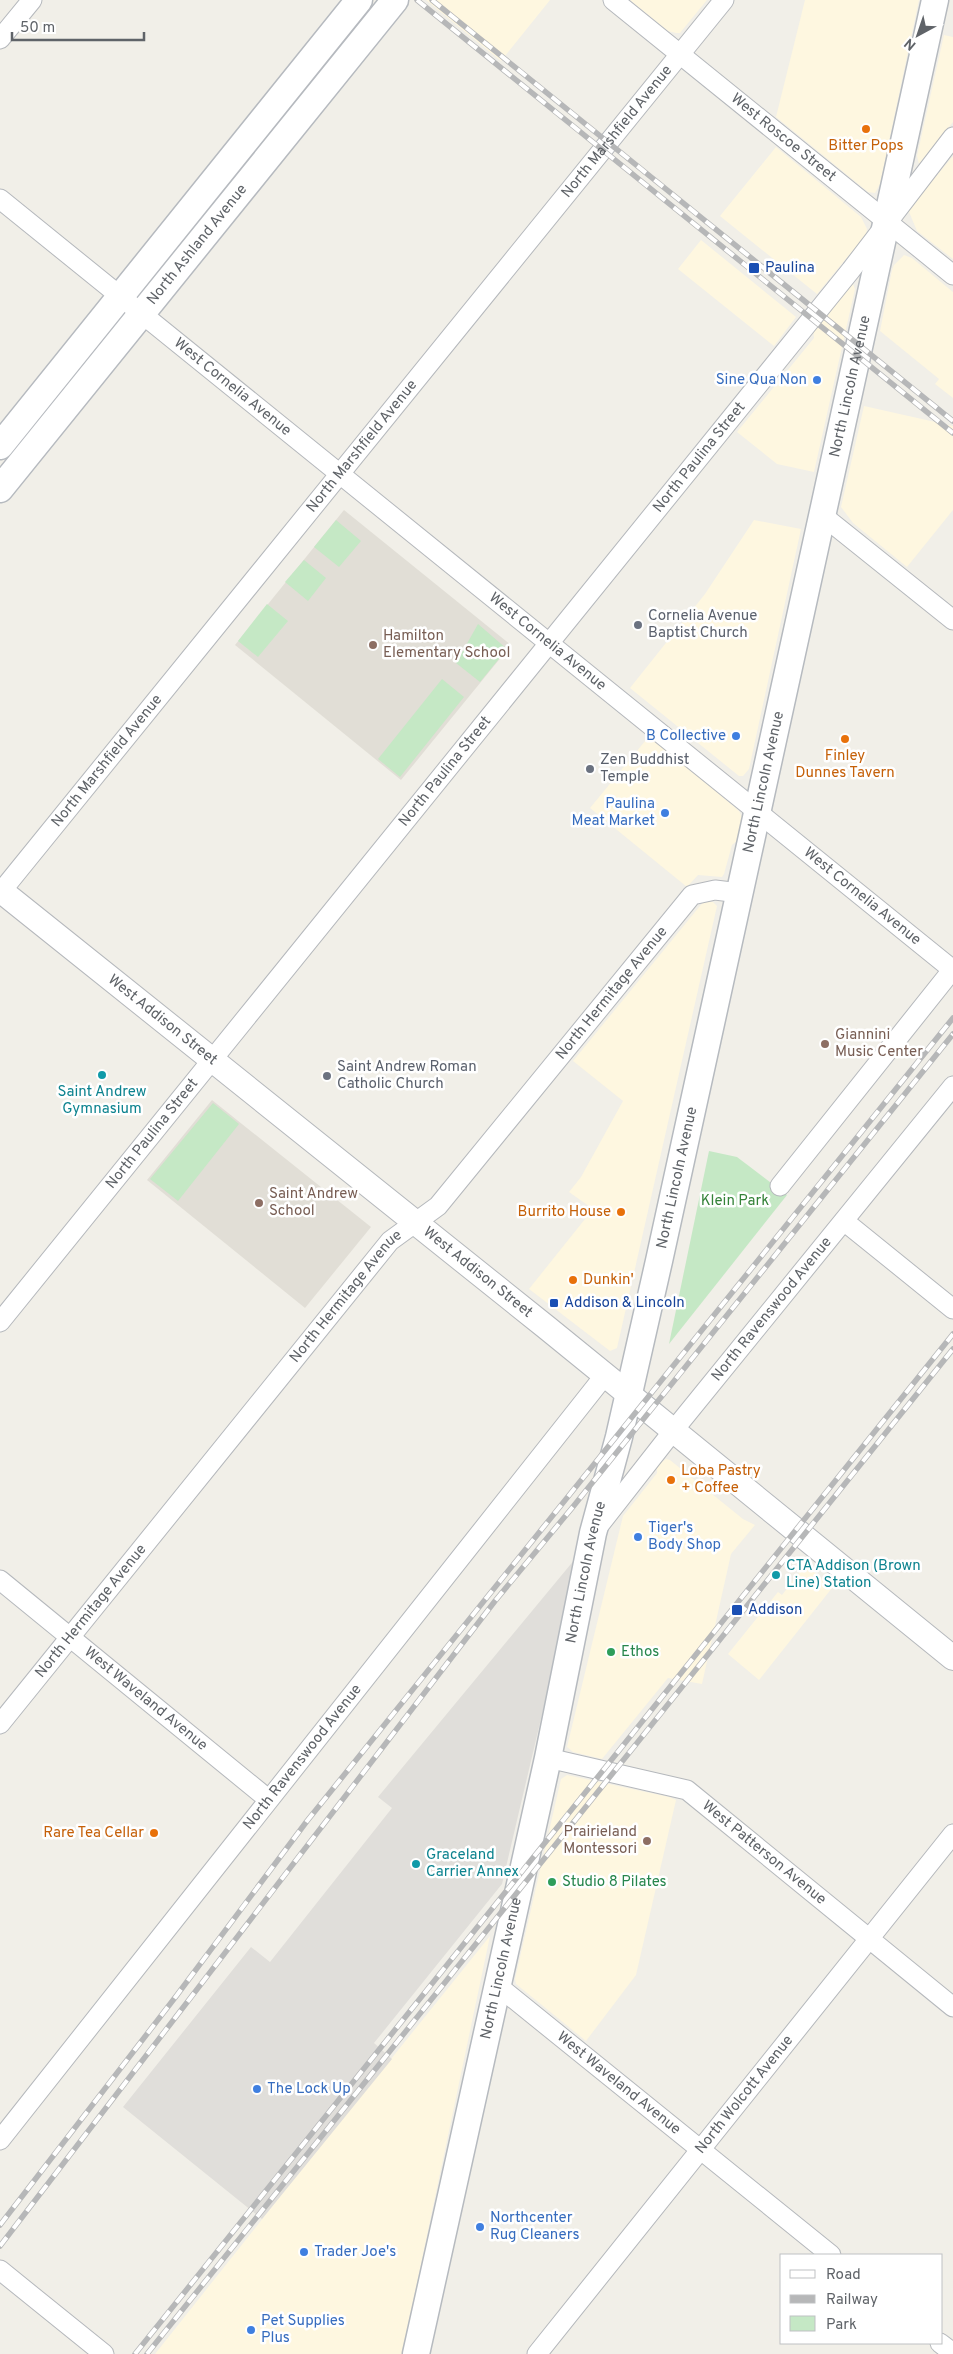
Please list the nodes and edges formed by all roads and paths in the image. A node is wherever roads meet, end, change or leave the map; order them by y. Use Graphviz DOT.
graph roads {
  1 [pos="32,0"];
  2 [pos="359,0"];
  3 [pos="395,0"];
  4 [pos="613,0"];
  5 [pos="724,0"];
  6 [pos="935,0"];
  7 [pos="0,39"];
  8 [pos="680,54"];
  9 [pos="953,137"];
  10 [pos="0,200"];
  11 [pos="887,222"];
  12 [pos="953,275"];
  13 [pos="120,297"];
  14 [pos="142,314"];
  15 [pos="0,446"];
  16 [pos="339,473"];
  17 [pos="0,490"];
  18 [pos="822,515"];
  19 [pos="953,620"];
  20 [pos="549,643"];
  21 [pos="758,810"];
  22 [pos="1,891"];
  23 [pos="740,893"];
  24 [pos="953,970"];
  25 [pos="211,1059"];
  26 [pos="953,1086"];
  27 [pos="780,1186"];
  28 [pos="844,1221"];
  29 [pos="416,1223"];
  30 [pos="953,1308"];
  31 [pos="0,1322"];
  32 [pos="605,1375"];
  33 [pos="628,1394"];
  34 [pos="673,1431"];
  35 [pos="593,1533"];
  36 [pos="0,1580"];
  37 [pos="71,1636"];
  38 [pos="953,1658"];
  39 [pos="0,1724"];
  40 [pos="548,1758"];
  41 [pos="268,1799"];
  42 [pos="953,1834"];
  43 [pos="869,1939"];
  44 [pos="498,1986"];
  45 [pos="953,2007"];
  46 [pos="0,2140"];
  47 [pos="701,2150"];
  48 [pos="831,2254"];
  49 [pos="0,2271"];
  50 [pos="941,2344"];
  51 [pos="953,2353"];
  52 [pos="104,2354"];
  53 [pos="416,2354"];
  54 [pos="537,2354"];
  1 -- 7 [label="street"];
  2 -- 13 [label="main road, North Ashland Avenue"];
  3 -- 14 [label="main road, North Ashland Avenue"];
  4 -- 8 [label="street, West Roscoe Street"];
  5 -- 8 [label="street, North Marshfield Avenue"];
  6 -- 11 [label="main road, North Lincoln Avenue"];
  8 -- 11 [label="street, West Roscoe Street"];
  8 -- 16 [label="street, North Marshfield Avenue"];
  9 -- 11 [label="street, North Paulina Street"];
  10 -- 13 [label="street"];
  11 -- 12 [label="street, West Roscoe Street"];
  11 -- 18 [label="main road, North Lincoln Avenue"];
  11 -- 20 [label="street, North Paulina Street"];
  13 -- 14 [label="street, West Cornelia Avenue"];
  13 -- 15 [label="main road, North Ashland Avenue"];
  14 -- 16 [label="street, West Cornelia Avenue"];
  14 -- 17 [label="main road, North Ashland Avenue"];
  16 -- 20 [label="street, West Cornelia Avenue"];
  16 -- 22 [label="street, North Marshfield Avenue"];
  18 -- 19 [label="street"];
  18 -- 21 [label="main road, North Lincoln Avenue"];
  20 -- 21 [label="street, West Cornelia Avenue"];
  20 -- 25 [label="street, North Paulina Street"];
  21 -- 23 [label="main road, North Lincoln Avenue"];
  21 -- 24 [label="street, West Cornelia Avenue"];
  22 -- 25 [label="street, West Addison Street"];
  23 -- 29 [label="street, North Hermitage Avenue"];
  23 -- 33 [label="main road, North Lincoln Avenue"];
  24 -- 27 [label="street"];
  25 -- 29 [label="street, West Addison Street"];
  25 -- 31 [label="street, North Paulina Street"];
  26 -- 28 [label="street, North Ravenswood Avenue"];
  28 -- 30 [label="street"];
  28 -- 34 [label="street, North Ravenswood Avenue"];
  29 -- 32 [label="street, West Addison Street"];
  29 -- 37 [label="street, North Hermitage Avenue"];
  32 -- 33 [label="street, West Addison Street"];
  32 -- 41 [label="street, North Ravenswood Avenue"];
  33 -- 34 [label="street, West Addison Street"];
  33 -- 35 [label="main road, North Lincoln Avenue"];
  34 -- 35 [label="street, North Ravenswood Avenue"];
  34 -- 38 [label="street, West Addison Street"];
  35 -- 40 [label="main road, North Lincoln Avenue"];
  36 -- 37 [label="street, West Waveland Avenue"];
  37 -- 39 [label="street, North Hermitage Avenue"];
  37 -- 41 [label="street, West Waveland Avenue"];
  40 -- 43 [label="street, West Patterson Avenue"];
  40 -- 44 [label="main road, North Lincoln Avenue"];
  41 -- 46 [label="street, North Ravenswood Avenue"];
  42 -- 43 [label="street, North Wolcott Avenue"];
  43 -- 45 [label="street, West Patterson Avenue"];
  43 -- 47 [label="street, North Wolcott Avenue"];
  44 -- 47 [label="street, West Waveland Avenue"];
  44 -- 53 [label="main road, North Lincoln Avenue"];
  47 -- 48 [label="street, West Waveland Avenue"];
  47 -- 54 [label="street, North Wolcott Avenue"];
  49 -- 52 [label="street"];
  50 -- 51 [label="street"];
}
